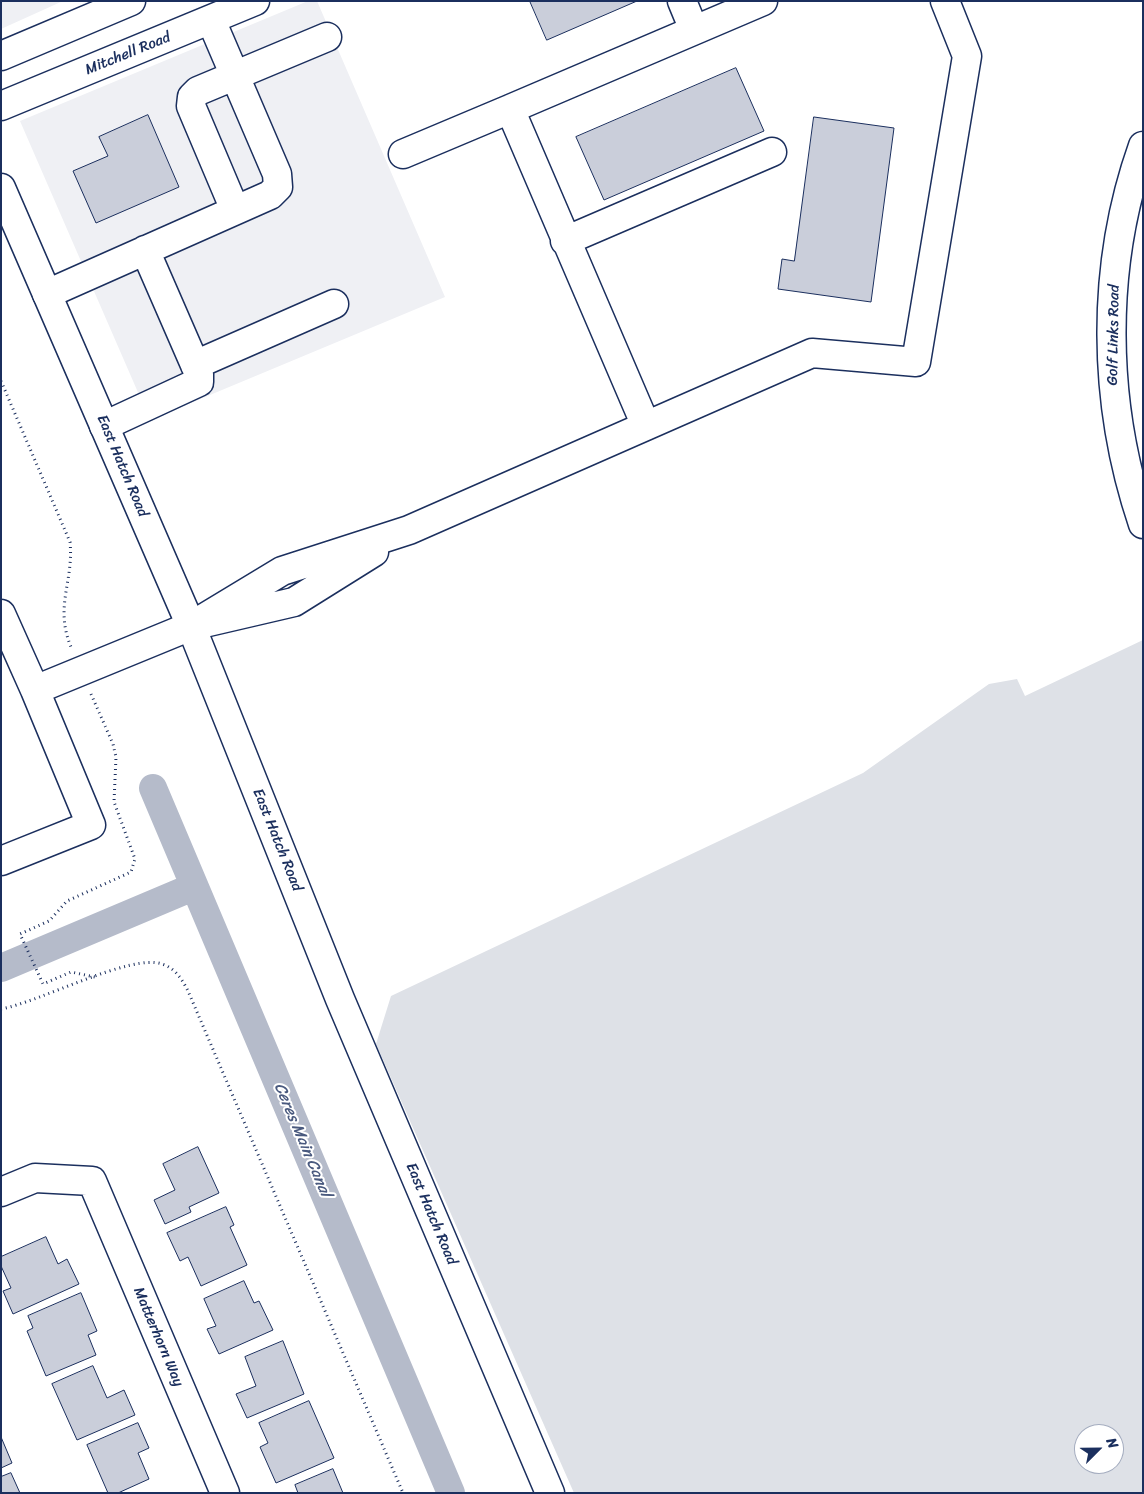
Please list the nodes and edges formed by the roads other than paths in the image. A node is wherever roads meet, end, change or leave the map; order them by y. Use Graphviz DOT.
graph roads {
  1 [pos="131,1"];
  2 [pos="255,1"];
  3 [pos="682,1"];
  4 [pos="763,1"];
  5 [pos="945,1"];
  6 [pos="716,10"];
  7 [pos="211,20"];
  8 [pos="694,30"];
  9 [pos="327,36"];
  10 [pos="1,56"];
  11 [pos="235,75"];
  12 [pos="1,106"];
  13 [pos="510,109"];
  14 [pos="1143,146"];
  15 [pos="772,152"];
  16 [pos="403,154"];
  17 [pos="1,188"];
  18 [pos="235,210"];
  19 [pos="565,241"];
  20 [pos="145,250"];
  21 [pos="47,294"];
  22 [pos="334,304"];
  23 [pos="195,365"];
  24 [pos="104,426"];
  25 [pos="646,426"];
  26 [pos="1143,524"];
  27 [pos="1,614"];
  28 [pos="191,626"];
  29 [pos="35,690"];
  30 [pos="1,861"];
  31 [pos="1,1192"];
  32 [pos="225,1493"];
  33 [pos="550,1493"];
  1 -- 10 [label="main road"];
  2 -- 7 [label="main road, Mitchell Road"];
  3 -- 8 [label="main road"];
  4 -- 6 [label="main road"];
  5 -- 25 [label="main road"];
  6 -- 8 [label="main road"];
  7 -- 11 [label="main road"];
  7 -- 12 [label="main road, Mitchell Road"];
  8 -- 13 [label="main road"];
  9 -- 11 [label="main road"];
  11 -- 18 [label="main road"];
  11 -- 18 [label="main road"];
  13 -- 16 [label="main road"];
  13 -- 19 [label="main road"];
  14 -- 26 [label="main road, Golf Links Road"];
  15 -- 19 [label="main road"];
  17 -- 21 [label="main road, East Hatch Road"];
  18 -- 20 [label="main road"];
  19 -- 25 [label="main road"];
  20 -- 21 [label="main road"];
  20 -- 23 [label="main road"];
  21 -- 24 [label="main road, East Hatch Road"];
  22 -- 23 [label="main road"];
  23 -- 24 [label="main road"];
  24 -- 28 [label="main road, East Hatch Road"];
  25 -- 28 [label="main road"];
  27 -- 29 [label="main road"];
  28 -- 29 [label="main road"];
  28 -- 33 [label="main road, East Hatch Road"];
  29 -- 30 [label="main road"];
  31 -- 32 [label="main road, Matterhorn Way"];
}
